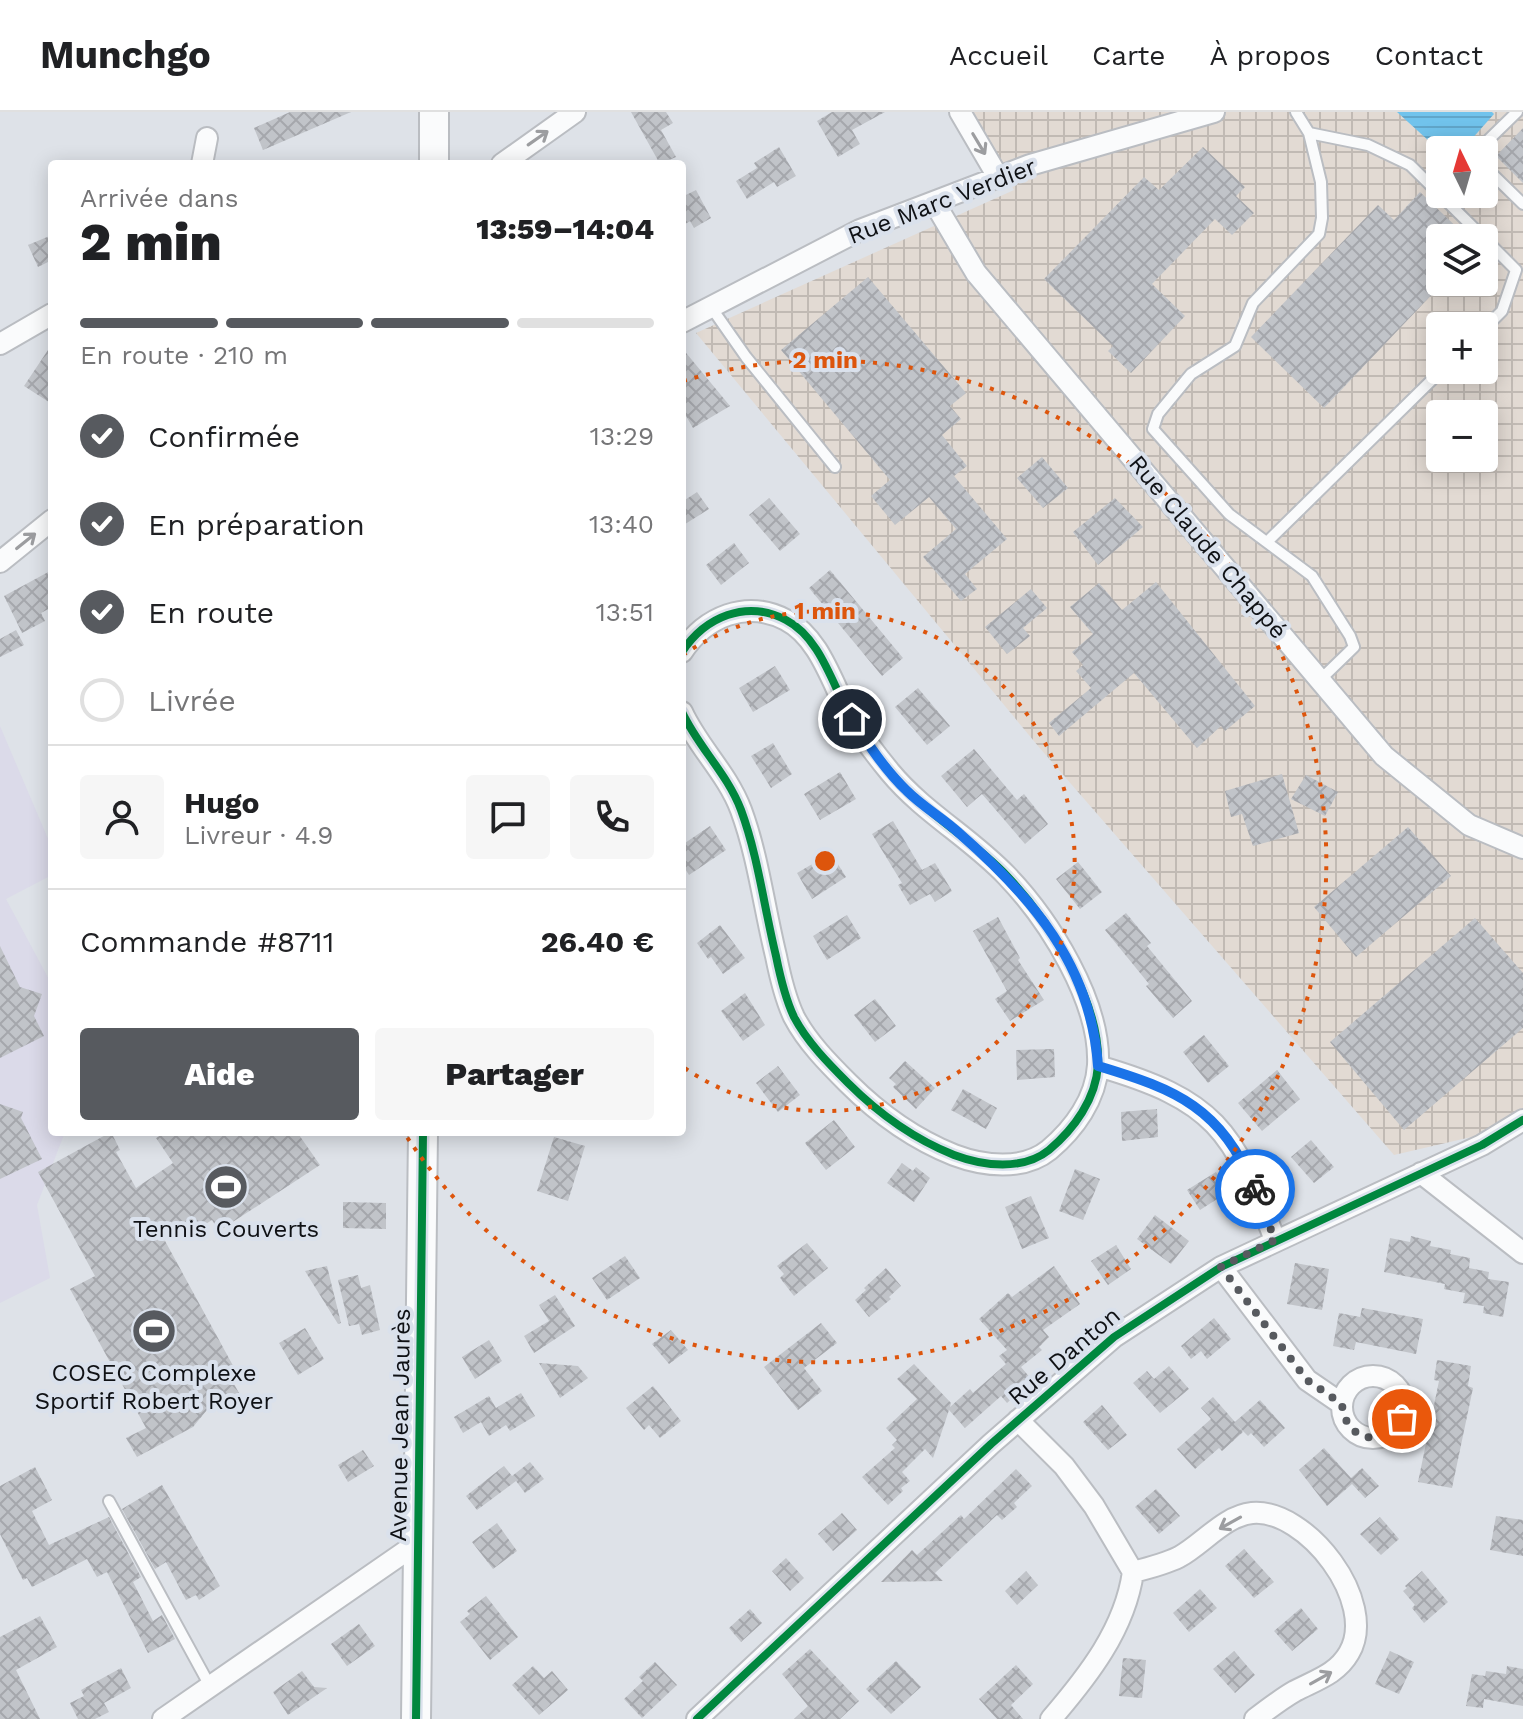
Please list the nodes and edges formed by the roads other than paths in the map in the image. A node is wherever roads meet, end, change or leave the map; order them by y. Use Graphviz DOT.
graph roads {
  1 [pos="434,112"];
  2 [pos="575,112"];
  3 [pos="960,112"];
  4 [pos="1214,112"];
  5 [pos="1296,112"];
  6 [pos="1517,112"];
  7 [pos="1309,133"];
  8 [pos="1492,136"];
  9 [pos="207,138"];
  10 [pos="203,160"];
  11 [pos="434,160"];
  12 [pos="508,160"];
  13 [pos="998,177"];
  14 [pos="1498,180"];
  15 [pos="934,202"];
  16 [pos="1523,204"];
  17 [pos="1470,224"];
  18 [pos="1498,252"];
  19 [pos="711,307"];
  20 [pos="1498,315"];
  21 [pos="48,316"];
  22 [pos="686,320"];
  23 [pos="0,344"];
  24 [pos="1428,384"];
  25 [pos="835,467"];
  26 [pos="48,523"];
  27 [pos="1267,542"];
  28 [pos="0,562"];
  29 [pos="686,646"];
  30 [pos="1320,680"];
  31 [pos="686,720"];
  32 [pos="1523,848"];
  33 [pos="1098,1066"];
  34 [pos="1523,1120"];
  35 [pos="423,1136"];
  36 [pos="1421,1173"];
  37 [pos="1275,1240"];
  38 [pos="1523,1253"];
  39 [pos="1221,1267"];
  40 [pos="1342,1404"];
  41 [pos="1018,1420"];
  42 [pos="109,1501"];
  43 [pos="419,1542"];
  44 [pos="1133,1572"];
  45 [pos="210,1686"];
  46 [pos="163,1719"];
  47 [pos="416,1719"];
  48 [pos="697,1719"];
  49 [pos="1051,1719"];
  50 [pos="1255,1719"];
  1 -- 11 [label="main road"];
  12 -- 2 [label="street, one-way"];
  3 -- 13 [label="street, one-way"];
  4 -- 13 [label="street, Rue Marc Verdier"];
  5 -- 7 [label="lane"];
  6 -- 8 [label="lane"];
  7 -- 17 [label="lane"];
  7 -- 27 [label="lane"];
  9 -- 10 [label="street"];
  13 -- 15 [label="street, Rue Marc Verdier"];
  14 -- 16 [label="lane"];
  15 -- 19 [label="street, Rue Marc Verdier"];
  15 -- 30 [label="street, Rue Claude Chappé"];
  18 -- 20 [label="lane"];
  19 -- 22 [label="street, Rue Marc Verdier"];
  19 -- 25 [label="lane"];
  21 -- 23 [label="street"];
  24 -- 27 [label="lane"];
  28 -- 26 [label="street, one-way"];
  27 -- 30 [label="lane"];
  29 -- 33 [label="street"];
  30 -- 32 [label="street, Rue Claude Chappé"];
  31 -- 33 [label="street"];
  33 -- 37 [label="street"];
  34 -- 36 [label="street, Rue Danton"];
  35 -- 43 [label="main road, Avenue Jean Jaurès"];
  36 -- 37 [label="street, Rue Danton"];
  36 -- 38 [label="street"];
  37 -- 39 [label="street, Rue Danton"];
  39 -- 40 [label="street"];
  39 -- 41 [label="street, Rue Danton"];
  41 -- 44 [label="street"];
  41 -- 48 [label="street, Rue Danton"];
  42 -- 45 [label="lane"];
  43 -- 45 [label="street"];
  43 -- 47 [label="main road, Avenue Jean Jaurès"];
  44 -- 49 [label="street"];
  50 -- 44 [label="street, one-way"];
  45 -- 46 [label="street"];
}
